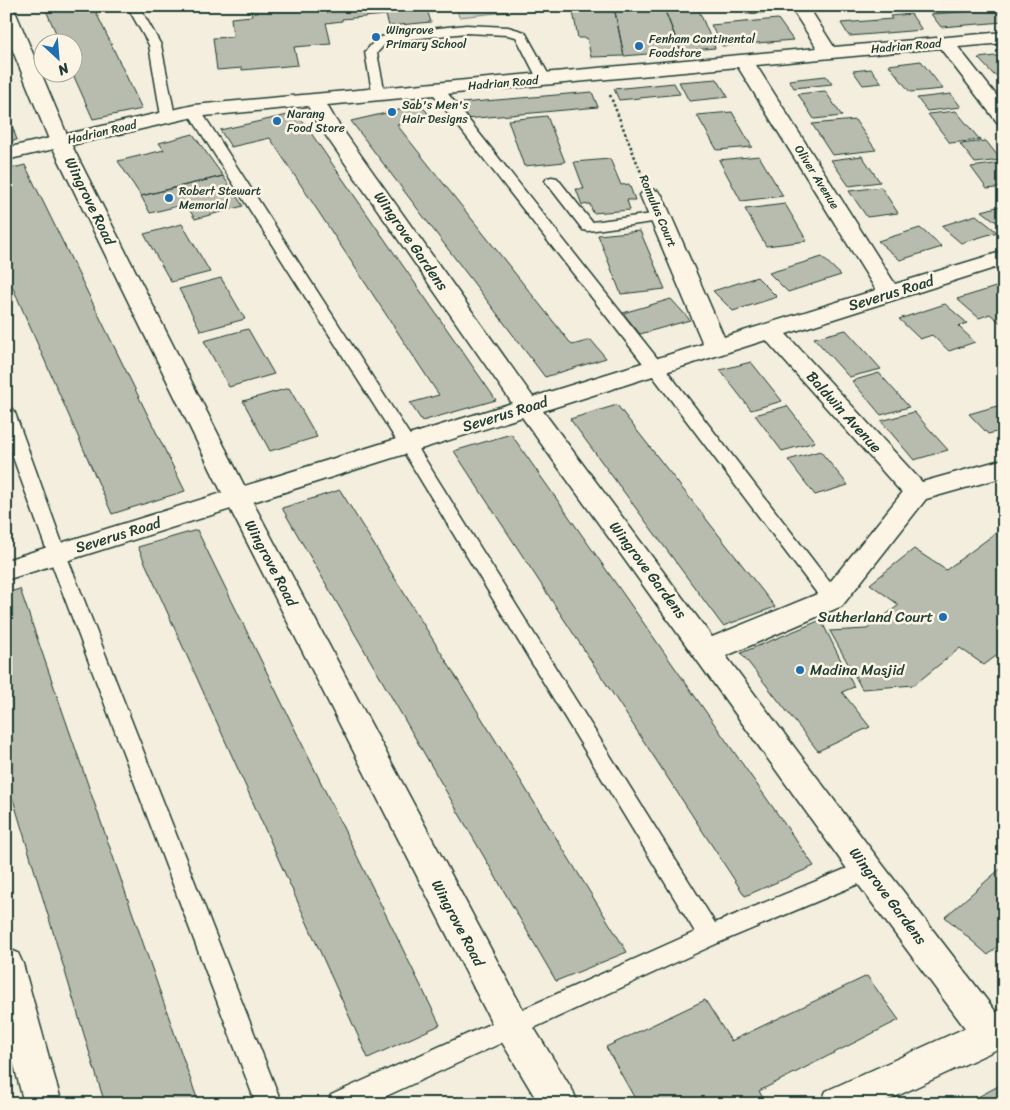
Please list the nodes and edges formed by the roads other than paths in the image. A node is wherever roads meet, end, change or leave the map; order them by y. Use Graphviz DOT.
graph roads {
  1 [pos="133,6"];
  2 [pos="799,6"];
  3 [pos="6,11"];
  4 [pos="1004,37"];
  5 [pos="945,43"];
  6 [pos="829,53"];
  7 [pos="744,61"];
  8 [pos="544,79"];
  9 [pos="436,88"];
  10 [pos="378,94"];
  11 [pos="314,99"];
  12 [pos="194,111"];
  13 [pos="168,116"];
  14 [pos="1004,118"];
  15 [pos="60,142"];
  16 [pos="6,154"];
  17 [pos="552,181"];
  18 [pos="651,195"];
  19 [pos="660,217"];
  20 [pos="1004,258"];
  21 [pos="890,294"];
  22 [pos="770,331"];
  23 [pos="717,348"];
  24 [pos="655,367"];
  25 [pos="527,407"];
  26 [pos="6,413"];
  27 [pos="407,444"];
  28 [pos="1000,473"];
  29 [pos="917,493"];
  30 [pos="237,498"];
  31 [pos="57,554"];
  32 [pos="6,570"];
  33 [pos="832,599"];
  34 [pos="708,651"];
  35 [pos="867,870"];
  36 [pos="710,936"];
  37 [pos="6,964"];
  38 [pos="513,1027"];
  39 [pos="997,1030"];
  40 [pos="43,1104"];
  41 [pos="269,1104"];
  42 [pos="340,1104"];
  43 [pos="560,1104"];
  44 [pos="839,1104"];
  1 -- 13 [label="lane"];
  2 -- 6 [label="street"];
  3 -- 15 [label="street, Wingrove Road"];
  4 -- 5 [label="street, Hadrian Road"];
  5 -- 6 [label="street, Hadrian Road"];
  5 -- 14 [label="street"];
  6 -- 7 [label="street, Hadrian Road"];
  7 -- 8 [label="street, Hadrian Road"];
  7 -- 21 [label="street, Oliver Avenue"];
  8 -- 9 [label="street, Hadrian Road"];
  8 -- 10 [label="lane"];
  9 -- 10 [label="street, Hadrian Road"];
  9 -- 24 [label="lane"];
  10 -- 11 [label="street, Hadrian Road"];
  11 -- 12 [label="street, Hadrian Road"];
  11 -- 25 [label="street, Wingrove Gardens"];
  12 -- 13 [label="street, Hadrian Road"];
  12 -- 27 [label="lane"];
  13 -- 15 [label="street, Hadrian Road"];
  15 -- 16 [label="street, Hadrian Road"];
  15 -- 30 [label="street, Wingrove Road"];
  17 -- 19 [label="lane"];
  18 -- 19 [label="street, Romulus Court"];
  19 -- 23 [label="street, Romulus Court"];
  20 -- 21 [label="street, Severus Road"];
  21 -- 22 [label="street, Severus Road"];
  22 -- 23 [label="street, Severus Road"];
  22 -- 29 [label="street, Baldwin Avenue"];
  23 -- 24 [label="street, Severus Road"];
  24 -- 25 [label="street, Severus Road"];
  24 -- 33 [label="lane"];
  25 -- 27 [label="street, Severus Road"];
  25 -- 34 [label="street, Wingrove Gardens"];
  26 -- 31 [label="lane"];
  27 -- 30 [label="street, Severus Road"];
  27 -- 36 [label="lane"];
  28 -- 29 [label="street"];
  29 -- 33 [label="street"];
  30 -- 31 [label="street, Severus Road"];
  30 -- 38 [label="street, Wingrove Road"];
  31 -- 32 [label="street, Severus Road"];
  31 -- 41 [label="lane"];
  33 -- 34 [label="street"];
  34 -- 35 [label="street, Wingrove Gardens"];
  35 -- 36 [label="lane"];
  35 -- 39 [label="street, Wingrove Gardens"];
  36 -- 38 [label="lane"];
  37 -- 40 [label="street"];
  38 -- 42 [label="lane"];
  38 -- 43 [label="street, Wingrove Road"];
  39 -- 44 [label="street"];
}
